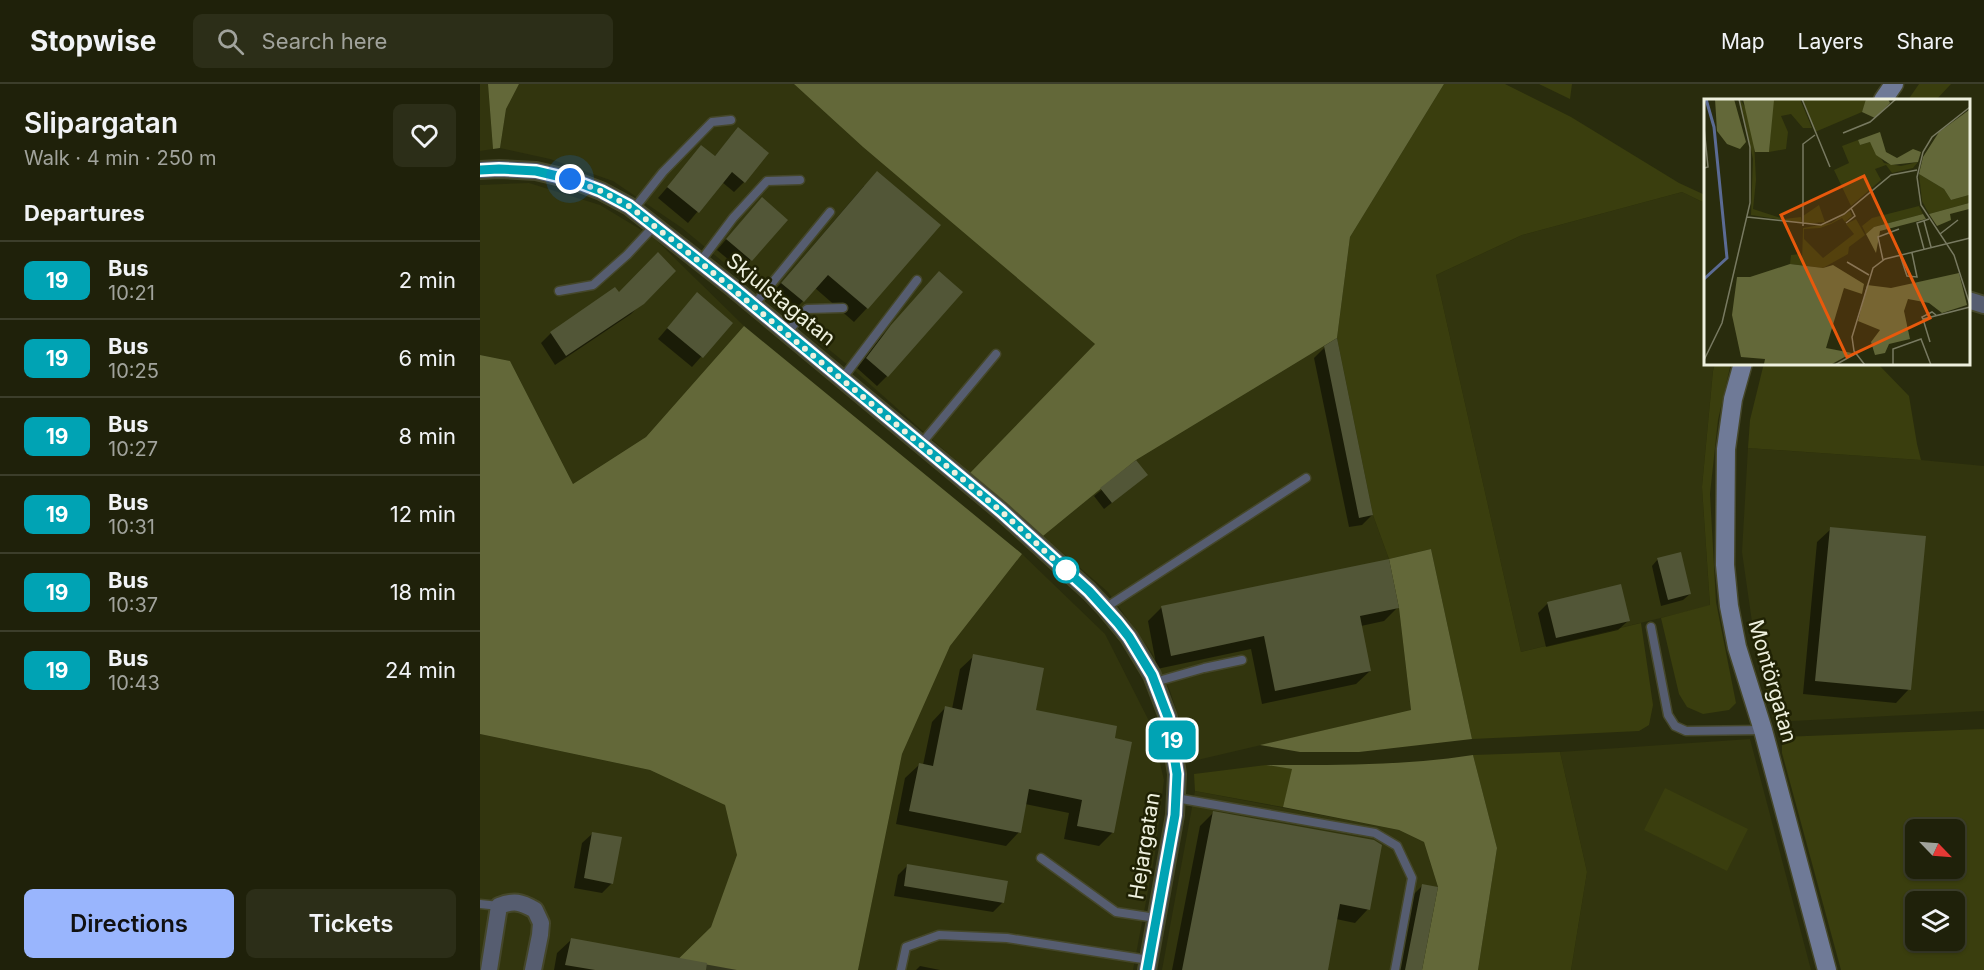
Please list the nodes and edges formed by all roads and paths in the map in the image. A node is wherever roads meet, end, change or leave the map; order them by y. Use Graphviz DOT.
graph roads {
  1 [pos="1894,84"];
  2 [pos="1884,99"];
  3 [pos="731,120"];
  4 [pos="480,170"];
  5 [pos="800,180"];
  6 [pos="633,210"];
  7 [pos="830,212"];
  8 [pos="654,226"];
  9 [pos="700,262"];
  10 [pos="917,279"];
  11 [pos="559,291"];
  12 [pos="1969,300"];
  13 [pos="754,305"];
  14 [pos="1984,305"];
  15 [pos="843,308"];
  16 [pos="787,333"];
  17 [pos="996,354"];
  18 [pos="1743,364"];
  19 [pos="842,379"];
  20 [pos="921,444"];
  21 [pos="1306,478"];
  22 [pos="1022,530"];
  23 [pos="1105,608"];
  24 [pos="1651,627"];
  25 [pos="1242,660"];
  26 [pos="1155,681"];
  27 [pos="1763,729"];
  28 [pos="1176,798"];
  29 [pos="1041,858"];
  30 [pos="480,904"];
  31 [pos="500,906"];
  32 [pos="1156,918"];
  33 [pos="1148,965"];
  34 [pos="489,970"];
  35 [pos="533,970"];
  36 [pos="901,970"];
  37 [pos="1395,970"];
  38 [pos="1827,970"];
  1 -- 2 [label="street"];
  3 -- 6 [label="lane"];
  4 -- 6 [label="street, Skjulstagatan"];
  5 -- 9 [label="lane"];
  6 -- 8 [label="street, Skjulstagatan"];
  7 -- 13 [label="lane"];
  8 -- 9 [label="street, Skjulstagatan"];
  8 -- 11 [label="lane"];
  9 -- 13 [label="street, Skjulstagatan"];
  10 -- 19 [label="lane"];
  12 -- 14 [label="street"];
  13 -- 16 [label="street, Skjulstagatan"];
  15 -- 16 [label="lane"];
  16 -- 19 [label="street, Skjulstagatan"];
  17 -- 20 [label="lane"];
  18 -- 27 [label="street, Montörgatan"];
  19 -- 20 [label="street, Skjulstagatan"];
  20 -- 22 [label="street, Skjulstagatan"];
  21 -- 23 [label="lane"];
  22 -- 23 [label="street, Hejargatan"];
  23 -- 26 [label="street, Hejargatan"];
  24 -- 27 [label="lane"];
  25 -- 26 [label="lane"];
  26 -- 28 [label="street, Hejargatan"];
  27 -- 38 [label="street, Montörgatan"];
  28 -- 32 [label="street, Hejargatan"];
  28 -- 37 [label="lane"];
  29 -- 32 [label="lane"];
  30 -- 31 [label="lane"];
  31 -- 34 [label="street"];
  31 -- 35 [label="street"];
  32 -- 33 [label="street, Hejargatan"];
  33 -- 36 [label="lane"];
}
